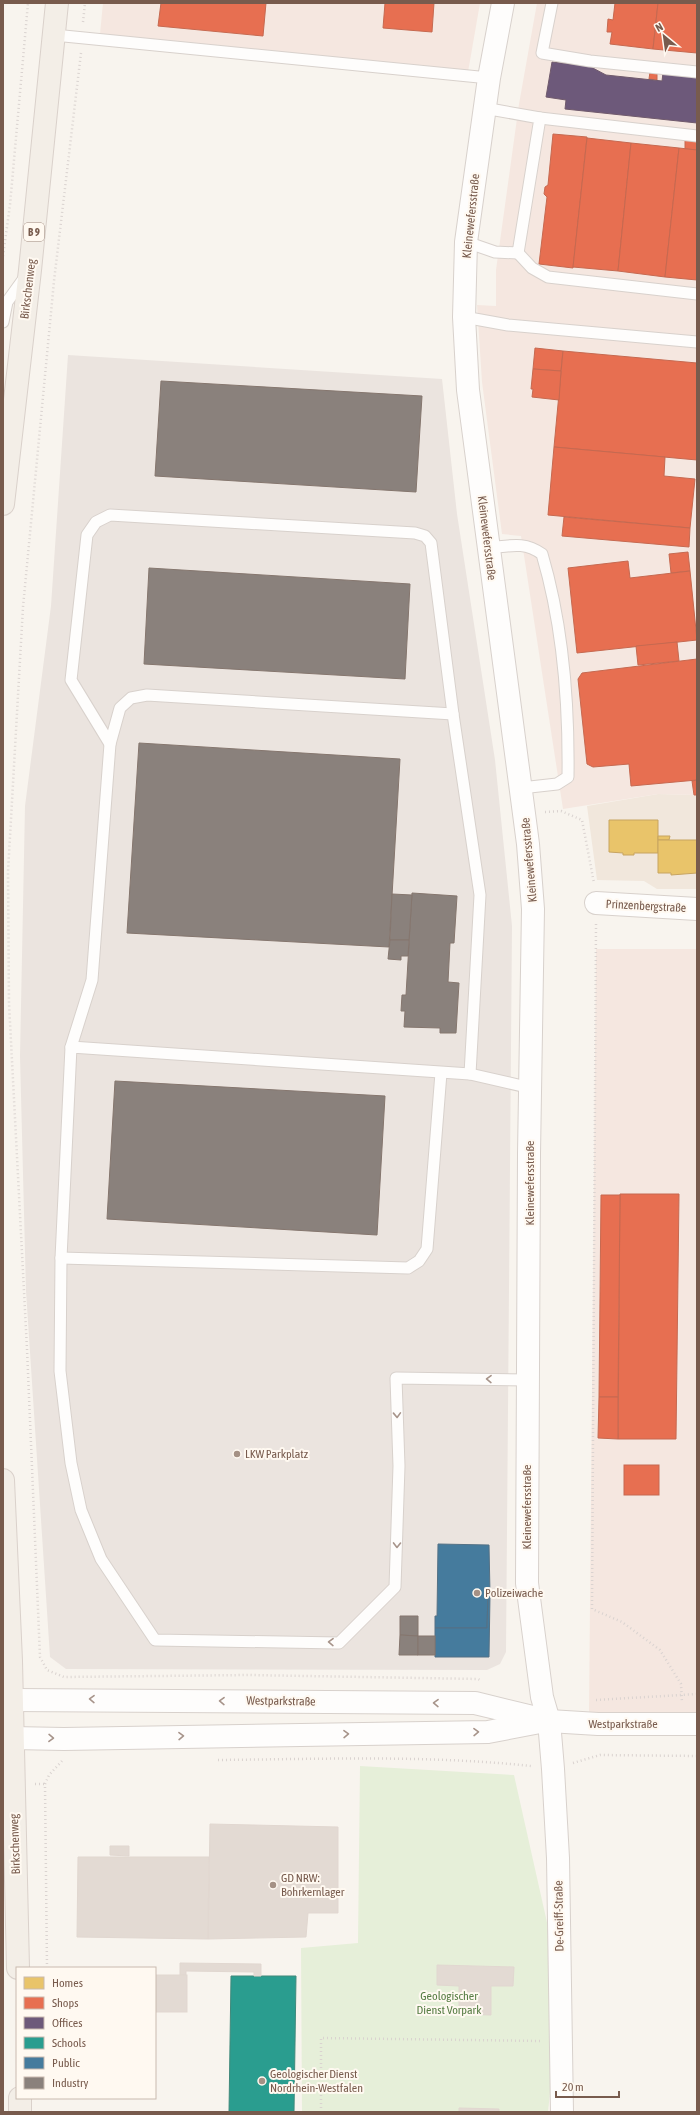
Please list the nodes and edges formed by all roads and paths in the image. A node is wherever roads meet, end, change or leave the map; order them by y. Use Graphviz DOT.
graph roads {
  1 [pos="28,3"];
  2 [pos="57,3"];
  3 [pos="85,3"];
  4 [pos="503,3"];
  5 [pos="552,3"];
  6 [pos="54,34"];
  7 [pos="82,37"];
  8 [pos="697,72"];
  9 [pos="489,78"];
  10 [pos="484,108"];
  11 [pos="540,118"];
  12 [pos="697,136"];
  13 [pos="466,242"];
  14 [pos="518,253"];
  15 [pos="3,256"];
  16 [pos="30,270"];
  17 [pos="697,294"];
  18 [pos="464,317"];
  19 [pos="3,322"];
  20 [pos="697,342"];
  21 [pos="3,504"];
  22 [pos="489,548"];
  23 [pos="453,714"];
  24 [pos="110,744"];
  25 [pos="521,788"];
  26 [pos="524,813"];
  27 [pos="596,903"];
  28 [pos="697,909"];
  29 [pos="71,1047"];
  30 [pos="441,1072"];
  31 [pos="470,1074"];
  32 [pos="531,1088"];
  33 [pos="61,1258"];
  34 [pos="528,1380"];
  35 [pos="3,1480"];
  36 [pos="697,1694"];
  37 [pos="682,1696"];
  38 [pos="65,1699"];
  39 [pos="594,1700"];
  40 [pos="9,1720"];
  41 [pos="549,1721"];
  42 [pos="691,1724"];
  43 [pos="64,1739"];
  44 [pos="697,1756"];
  45 [pos="213,1760"];
  46 [pos="62,1762"];
  47 [pos="70,1762"];
  48 [pos="553,1769"];
  49 [pos="18,1967"];
  50 [pos="47,1967"];
  51 [pos="561,2042"];
  52 [pos="20,2099"];
  53 [pos="20,2112"];
  54 [pos="321,2112"];
  55 [pos="562,2112"];
  1 -- 15 [label="path"];
  2 -- 6 [label="main road, Birkschenweg / B 9"];
  3 -- 7 [label="path"];
  4 -- 9 [label="street, Kleinewefersstraße"];
  5 -- 8 [label="lane"];
  6 -- 7 [label="lane"];
  6 -- 16 [label="main road, Birkschenweg / B 9"];
  7 -- 9 [label="lane"];
  7 -- 38 [label="path"];
  9 -- 10 [label="street, Kleinewefersstraße"];
  10 -- 11 [label="lane"];
  10 -- 13 [label="street, Kleinewefersstraße"];
  11 -- 12 [label="lane"];
  11 -- 14 [label="lane"];
  13 -- 14 [label="lane"];
  13 -- 18 [label="street, Kleinewefersstraße"];
  14 -- 17 [label="lane"];
  16 -- 19 [label="lane"];
  16 -- 21 [label="main road, Birkschenweg / B 9"];
  18 -- 20 [label="lane"];
  18 -- 22 [label="street, Kleinewefersstraße"];
  22 -- 25 [label="street, Kleinewefersstraße"];
  22 -- 25 [label="lane"];
  23 -- 24 [label="lane"];
  23 -- 24 [label="lane"];
  23 -- 31 [label="lane"];
  24 -- 29 [label="lane"];
  25 -- 26 [label="street, Kleinewefersstraße"];
  26 -- 27 [label="path"];
  26 -- 32 [label="street, Kleinewefersstraße"];
  27 -- 28 [label="street, Prinzenbergstraße"];
  27 -- 37 [label="path"];
  29 -- 30 [label="lane"];
  29 -- 33 [label="lane"];
  30 -- 31 [label="lane"];
  30 -- 33 [label="lane"];
  31 -- 32 [label="lane"];
  32 -- 34 [label="street, Kleinewefersstraße"];
  34 -- 33 [label="lane, one-way"];
  34 -- 41 [label="street, Kleinewefersstraße"];
  35 -- 40 [label="main road, Birkschenweg"];
  36 -- 37 [label="path"];
  37 -- 39 [label="path"];
  37 -- 42 [label="path"];
  38 -- 40 [label="street, Westparkstraße"];
  41 -- 38 [label="street, Westparkstraße, one-way"];
  40 -- 43 [label="street, Westparkstraße, one-way"];
  40 -- 49 [label="main road, Birkschenweg"];
  41 -- 42 [label="street, Westparkstraße"];
  43 -- 41 [label="street, Westparkstraße, one-way"];
  41 -- 48 [label="street, De-Greiff-Straße"];
  43 -- 46 [label="path"];
  44 -- 48 [label="path"];
  45 -- 48 [label="path"];
  46 -- 47 [label="path"];
  46 -- 50 [label="path"];
  48 -- 51 [label="street, De-Greiff-Straße"];
  51 -- 54 [label="path"];
  51 -- 55 [label="street, De-Greiff-Straße"];
  52 -- 53 [label="main road"];
}
